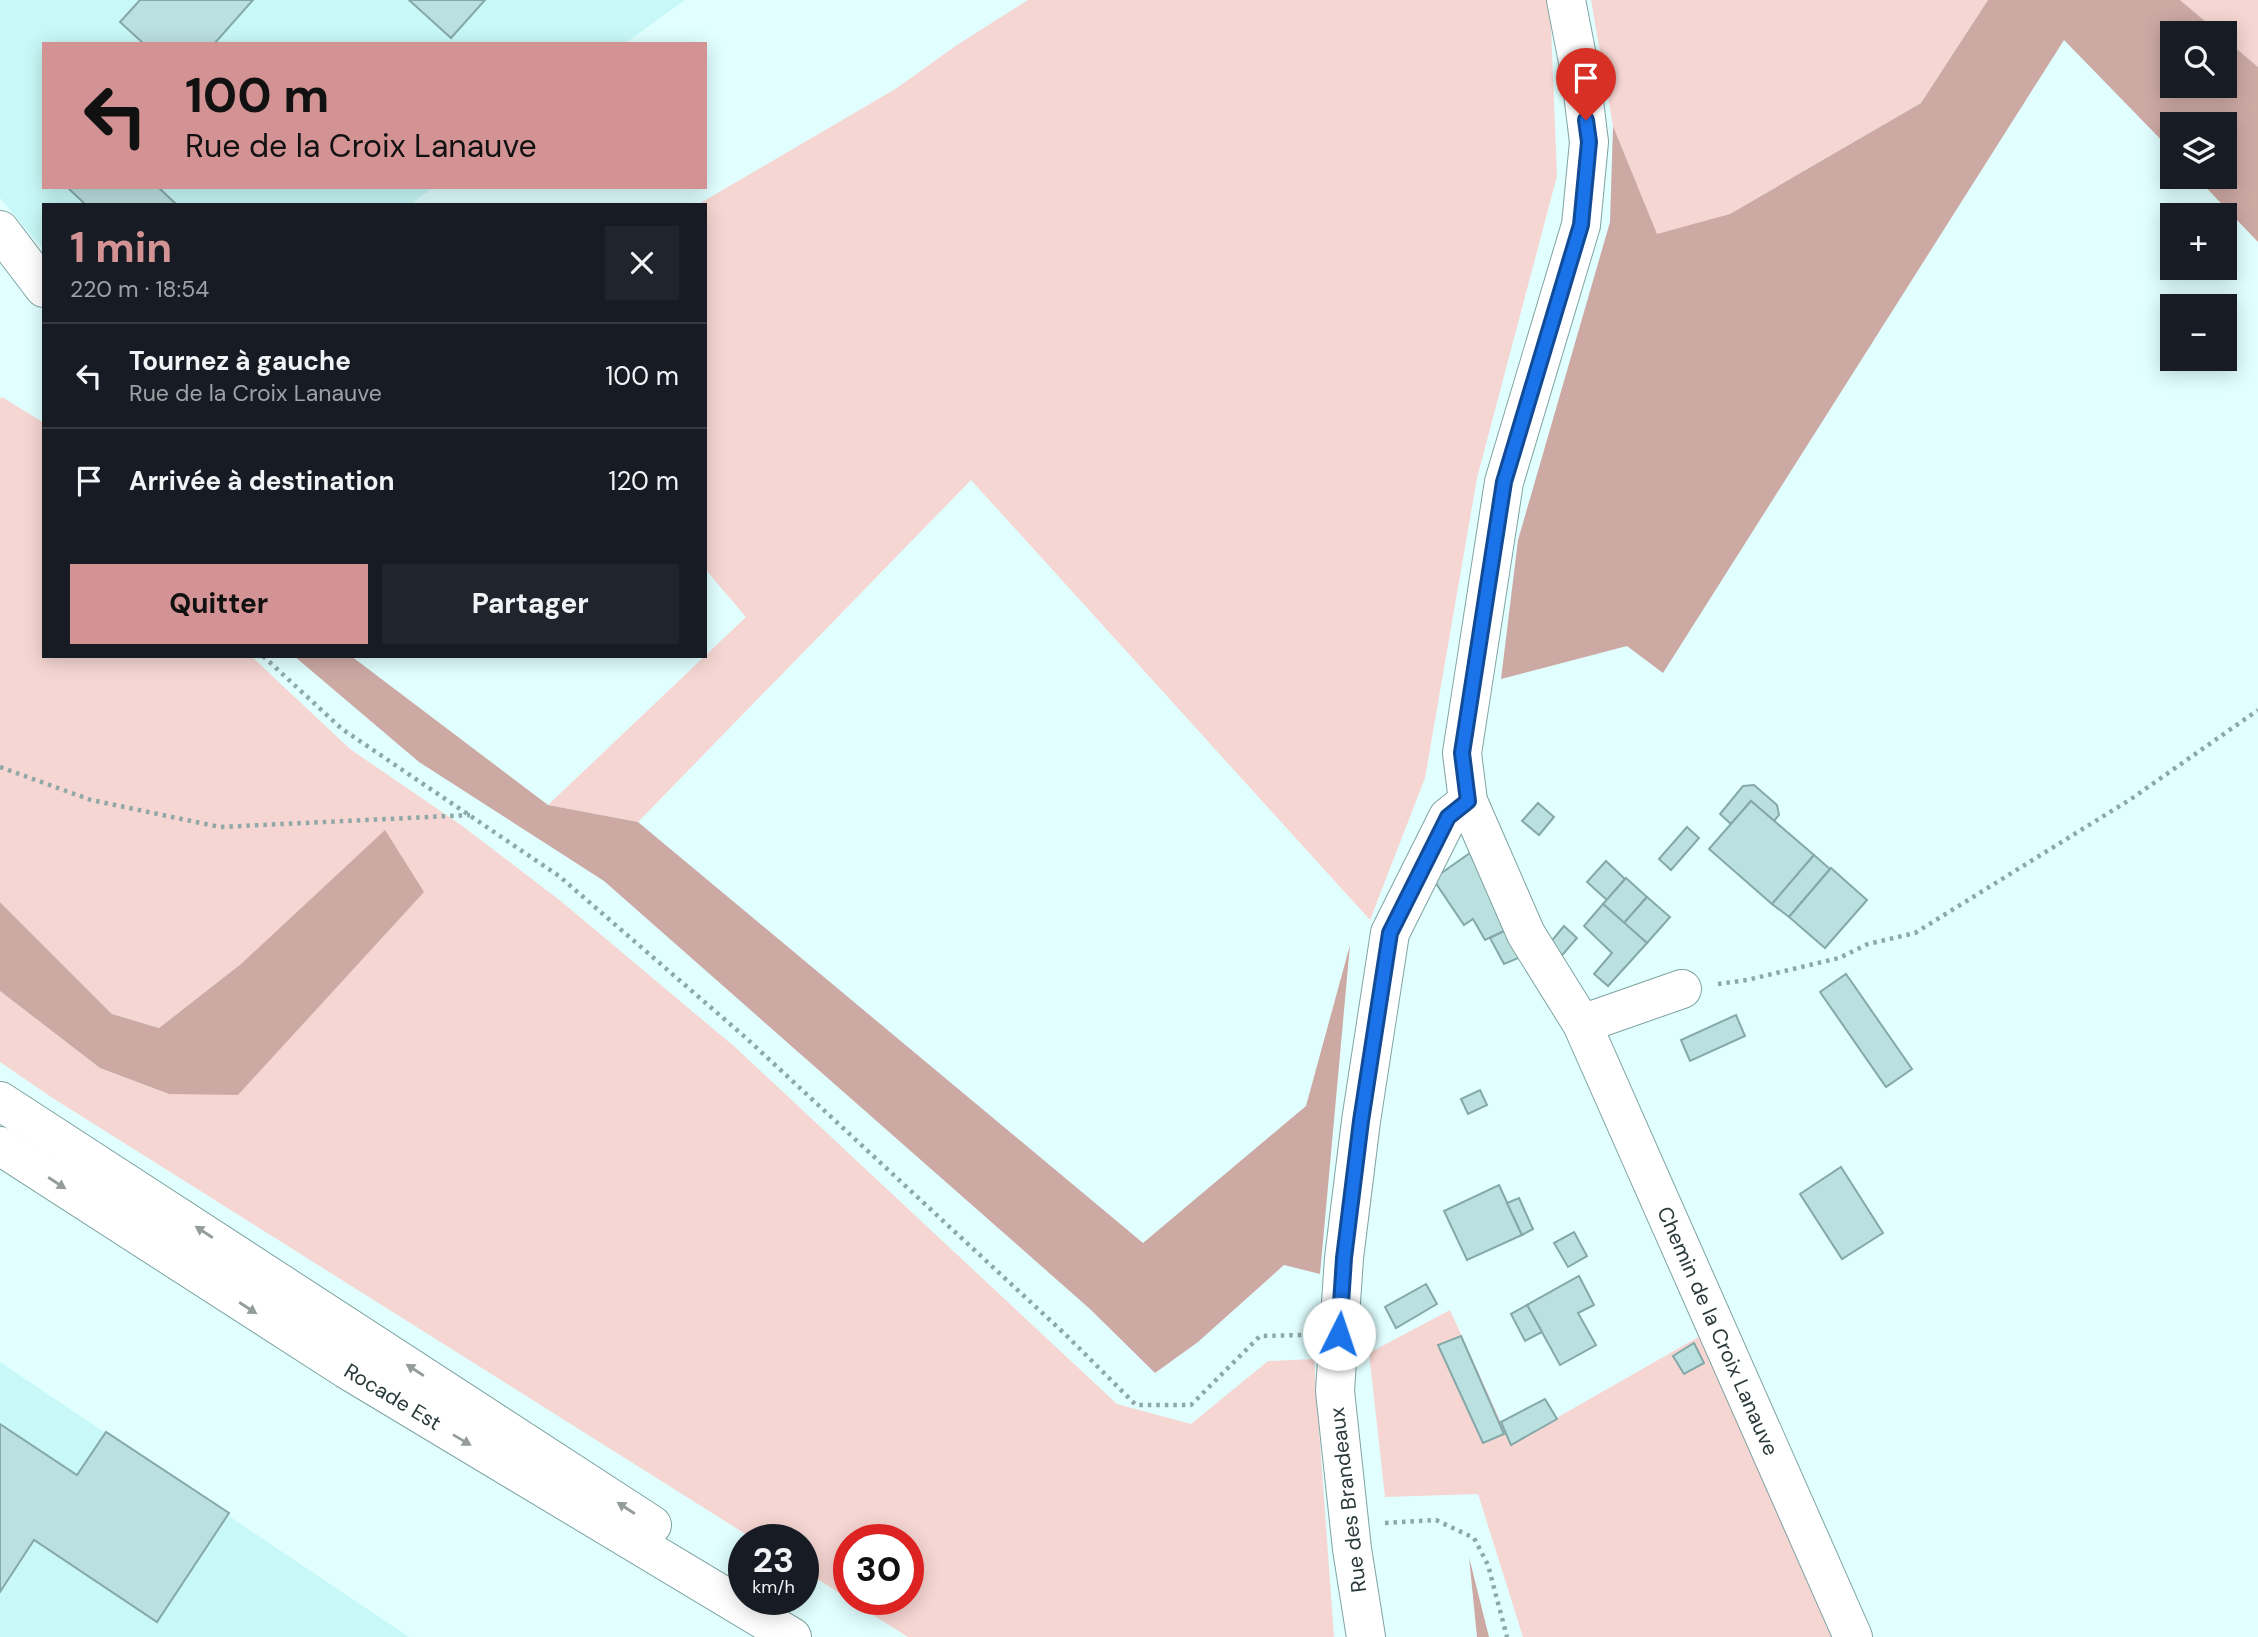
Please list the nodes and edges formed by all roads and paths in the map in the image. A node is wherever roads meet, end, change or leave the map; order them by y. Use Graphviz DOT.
graph roads {
  1 [pos="1566,0"];
  2 [pos="0,230"];
  3 [pos="42,285"];
  4 [pos="265,658"];
  5 [pos="2258,710"];
  6 [pos="0,767"];
  7 [pos="1468,801"];
  8 [pos="470,815"];
  9 [pos="1682,989"];
  10 [pos="1582,1024"];
  11 [pos="0,1101"];
  12 [pos="0,1146"];
  13 [pos="1339,1334"];
  14 [pos="1350,1525"];
  15 [pos="728,1576"];
  16 [pos="784,1615"];
  17 [pos="792,1637"];
  18 [pos="816,1637"];
  19 [pos="1366,1637"];
  20 [pos="1507,1637"];
  21 [pos="1853,1637"];
  1 -- 7 [label="street, Chemin de la Croix Lanauve"];
  2 -- 3 [label="street"];
  4 -- 8 [label="path"];
  5 -- 9 [label="path"];
  6 -- 8 [label="path"];
  7 -- 10 [label="street, Chemin de la Croix Lanauve"];
  7 -- 13 [label="street, Rue des Brandeaux"];
  8 -- 13 [label="path"];
  9 -- 10 [label="street"];
  10 -- 21 [label="street, Chemin de la Croix Lanauve"];
  15 -- 11 [label="street, Rocade Est, one-way"];
  12 -- 17 [label="street, Rocade Est, one-way"];
  13 -- 14 [label="street, Rue des Brandeaux"];
  14 -- 19 [label="street, Rue des Brandeaux"];
  14 -- 20 [label="path"];
  16 -- 18 [label="street"];
}
